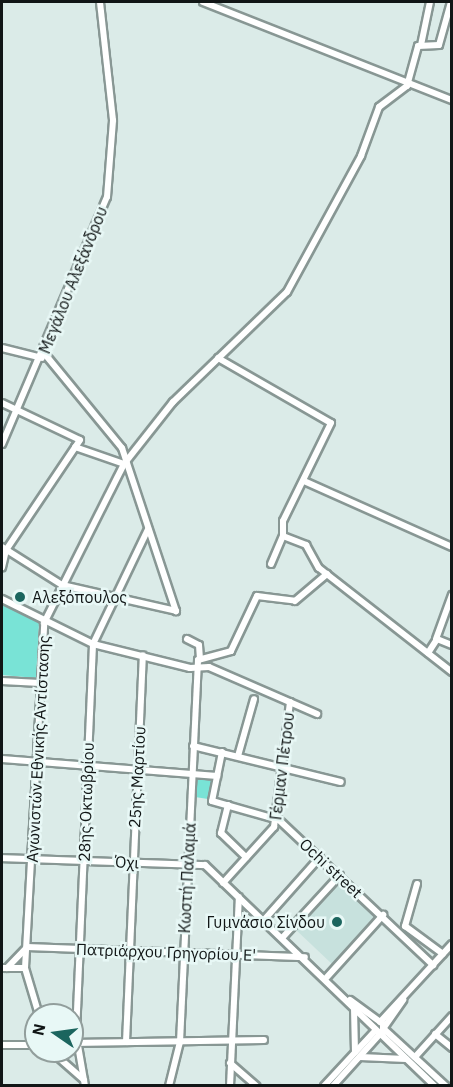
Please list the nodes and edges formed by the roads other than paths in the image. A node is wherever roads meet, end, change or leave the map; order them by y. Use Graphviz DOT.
graph roads {
  1 [pos="100,2"];
  2 [pos="202,2"];
  3 [pos="430,2"];
  4 [pos="451,2"];
  5 [pos="421,45"];
  6 [pos="407,86"];
  7 [pos="452,100"];
  8 [pos="2,348"];
  9 [pos="43,355"];
  10 [pos="219,358"];
  11 [pos="2,404"];
  12 [pos="18,410"];
  13 [pos="2,444"];
  14 [pos="75,447"];
  15 [pos="124,464"];
  16 [pos="304,481"];
  17 [pos="148,529"];
  18 [pos="283,536"];
  19 [pos="452,547"];
  20 [pos="4,548"];
  21 [pos="271,564"];
  22 [pos="2,568"];
  23 [pos="327,574"];
  24 [pos="62,585"];
  25 [pos="452,595"];
  26 [pos="2,598"];
  27 [pos="114,599"];
  28 [pos="44,623"];
  29 [pos="187,639"];
  30 [pos="436,639"];
  31 [pos="93,644"];
  32 [pos="452,645"];
  33 [pos="428,653"];
  34 [pos="143,655"];
  35 [pos="200,658"];
  36 [pos="195,669"];
  37 [pos="452,672"];
  38 [pos="2,681"];
  39 [pos="40,683"];
  40 [pos="254,699"];
  41 [pos="290,702"];
  42 [pos="317,714"];
  43 [pos="193,746"];
  44 [pos="222,752"];
  45 [pos="238,756"];
  46 [pos="2,759"];
  47 [pos="38,760"];
  48 [pos="87,765"];
  49 [pos="137,769"];
  50 [pos="281,769"];
  51 [pos="192,774"];
  52 [pos="217,776"];
  53 [pos="342,783"];
  54 [pos="228,806"];
  55 [pos="275,818"];
  56 [pos="246,857"];
  57 [pos="320,857"];
  58 [pos="2,858"];
  59 [pos="32,859"];
  60 [pos="84,860"];
  61 [pos="133,863"];
  62 [pos="187,864"];
  63 [pos="340,875"];
  64 [pos="223,883"];
  65 [pos="417,884"];
  66 [pos="239,897"];
  67 [pos="383,915"];
  68 [pos="264,920"];
  69 [pos="283,937"];
  70 [pos="452,944"];
  71 [pos="27,946"];
  72 [pos="80,949"];
  73 [pos="129,950"];
  74 [pos="183,953"];
  75 [pos="443,954"];
  76 [pos="236,956"];
  77 [pos="305,957"];
  78 [pos="433,965"];
  79 [pos="4,968"];
  80 [pos="25,968"];
  81 [pos="327,976"];
  82 [pos="350,999"];
  83 [pos="35,1003"];
  84 [pos="77,1003"];
  85 [pos="354,1008"];
  86 [pos="452,1016"];
  87 [pos="380,1029"];
  88 [pos="435,1034"];
  89 [pos="264,1040"];
  90 [pos="231,1041"];
  91 [pos="126,1042"];
  92 [pos="180,1042"];
  93 [pos="84,1043"];
  94 [pos="2,1045"];
  95 [pos="24,1045"];
  96 [pos="452,1048"];
  97 [pos="358,1054"];
  98 [pos="415,1057"];
  99 [pos="406,1059"];
  100 [pos="63,1063"];
  101 [pos="78,1063"];
  102 [pos="230,1063"];
  103 [pos="83,1084"];
  104 [pos="329,1085"];
  105 [pos="169,1086"];
  106 [pos="230,1086"];
  107 [pos="256,1086"];
  108 [pos="435,1086"];
  109 [pos="446,1086"];
  1 -- 9 [label="street, Μεγάλου Αλεξάνδρου"];
  2 -- 6 [label="street"];
  3 -- 5 [label="street"];
  4 -- 5 [label="street"];
  5 -- 6 [label="street"];
  6 -- 7 [label="street"];
  6 -- 10 [label="street, Αγωνιστών Εθνικής Αντίστασης"];
  8 -- 9 [label="street"];
  9 -- 12 [label="street, Μεγάλου Αλεξάνδρου"];
  9 -- 15 [label="street"];
  10 -- 15 [label="street, Αγωνιστών Εθνικής Αντίστασης"];
  10 -- 16 [label="street"];
  11 -- 12 [label="street"];
  12 -- 13 [label="street, Μεγάλου Αλεξάνδρου"];
  12 -- 14 [label="street"];
  14 -- 15 [label="street"];
  14 -- 20 [label="street"];
  15 -- 17 [label="street"];
  15 -- 24 [label="street, Αγωνιστών Εθνικής Αντίστασης"];
  16 -- 18 [label="street"];
  16 -- 19 [label="street"];
  17 -- 27 [label="street, 28ης Οκτωβρίου"];
  17 -- 27 [label="street"];
  18 -- 21 [label="street"];
  18 -- 23 [label="street"];
  20 -- 22 [label="street"];
  20 -- 24 [label="street"];
  23 -- 33 [label="street"];
  23 -- 35 [label="street"];
  24 -- 27 [label="street"];
  24 -- 28 [label="street, Αγωνιστών Εθνικής Αντίστασης"];
  25 -- 30 [label="street"];
  26 -- 28 [label="street"];
  27 -- 31 [label="street, 28ης Οκτωβρίου"];
  28 -- 31 [label="street"];
  28 -- 39 [label="street, Αγωνιστών Εθνικής Αντίστασης"];
  29 -- 35 [label="street"];
  30 -- 32 [label="street"];
  30 -- 33 [label="street"];
  31 -- 34 [label="street"];
  31 -- 48 [label="street, 28ης Οκτωβρίου"];
  33 -- 37 [label="street"];
  34 -- 36 [label="street"];
  34 -- 49 [label="street, 25ης Μαρτίου"];
  35 -- 36 [label="street"];
  36 -- 41 [label="street"];
  36 -- 43 [label="street, Κωστή Παλαμά"];
  38 -- 39 [label="street"];
  39 -- 47 [label="street, Αγωνιστών Εθνικής Αντίστασης"];
  40 -- 45 [label="street"];
  41 -- 42 [label="street"];
  41 -- 50 [label="street, Γέρμαν Πέτρου"];
  43 -- 44 [label="street"];
  43 -- 51 [label="street, Κωστή Παλαμά"];
  44 -- 45 [label="street"];
  44 -- 52 [label="street"];
  45 -- 50 [label="street"];
  46 -- 47 [label="street"];
  47 -- 48 [label="street"];
  47 -- 59 [label="street, Αγωνιστών Εθνικής Αντίστασης"];
  48 -- 49 [label="street"];
  48 -- 60 [label="street, 28ης Οκτωβρίου"];
  49 -- 51 [label="street"];
  49 -- 61 [label="street, 25ης Μαρτίου"];
  50 -- 53 [label="street"];
  50 -- 55 [label="street, Γέρμαν Πέτρου"];
  51 -- 52 [label="street"];
  51 -- 62 [label="street, Κωστή Παλαμά"];
  52 -- 54 [label="street, Ochi street"];
  54 -- 55 [label="street, Ochi street"];
  54 -- 56 [label="street"];
  55 -- 56 [label="street, Γέρμαν Πέτρου"];
  55 -- 57 [label="street, Ochi street"];
  56 -- 64 [label="street, Γέρμαν Πέτρου"];
  57 -- 63 [label="street, Ochi street"];
  57 -- 68 [label="street"];
  58 -- 59 [label="street, Όχι"];
  59 -- 60 [label="street, Όχι"];
  59 -- 71 [label="street, Αγωνιστών Εθνικής Αντίστασης"];
  60 -- 61 [label="street, Όχι"];
  60 -- 72 [label="street, 28ης Οκτωβρίου"];
  61 -- 62 [label="street, Όχι"];
  61 -- 73 [label="street, 25ης Μαρτίου"];
  62 -- 64 [label="street, Όχι"];
  62 -- 74 [label="street, Κωστή Παλαμά"];
  63 -- 67 [label="street, Ochi street"];
  63 -- 69 [label="street"];
  64 -- 66 [label="street, Όχι"];
  65 -- 75 [label="street"];
  66 -- 68 [label="street, Όχι"];
  66 -- 76 [label="street"];
  67 -- 78 [label="street, Ochi street"];
  67 -- 81 [label="street"];
  68 -- 69 [label="street, Όχι"];
  69 -- 77 [label="street, Όχι"];
  70 -- 75 [label="street"];
  71 -- 72 [label="street, Πατριάρχου Γρηγορίου Ε'"];
  71 -- 79 [label="street"];
  71 -- 80 [label="street, Αγωνιστών Εθνικής Αντίστασης"];
  72 -- 73 [label="street, Πατριάρχου Γρηγορίου Ε'"];
  72 -- 84 [label="street, 28ης Οκτωβρίου"];
  73 -- 74 [label="street, Πατριάρχου Γρηγορίου Ε'"];
  73 -- 91 [label="street, 25ης Μαρτίου"];
  74 -- 76 [label="street, Πατριάρχου Γρηγορίου Ε'"];
  74 -- 92 [label="street, Κωστή Παλαμά"];
  75 -- 78 [label="street"];
  76 -- 77 [label="street, Πατριάρχου Γρηγορίου Ε'"];
  76 -- 90 [label="street"];
  77 -- 81 [label="street, Όχι"];
  78 -- 87 [label="street"];
  79 -- 80 [label="street"];
  80 -- 83 [label="street, Αγωνιστών Εθνικής Αντίστασης"];
  81 -- 82 [label="street, Όχι"];
  82 -- 85 [label="street"];
  82 -- 87 [label="street, Όχι"];
  85 -- 87 [label="street"];
  85 -- 97 [label="street"];
  86 -- 88 [label="street"];
  87 -- 97 [label="street"];
  87 -- 98 [label="street"];
  87 -- 99 [label="street"];
  88 -- 96 [label="street"];
  88 -- 98 [label="street"];
  89 -- 90 [label="street"];
  90 -- 92 [label="street"];
  90 -- 102 [label="street"];
  91 -- 92 [label="street"];
  91 -- 93 [label="street"];
  92 -- 105 [label="street, Κωστή Παλαμά"];
  94 -- 95 [label="street"];
  97 -- 99 [label="street"];
  97 -- 104 [label="street"];
  98 -- 109 [label="street"];
  99 -- 108 [label="street"];
  100 -- 103 [label="street"];
  101 -- 103 [label="street, 28ης Οκτωβρίου"];
  102 -- 106 [label="street"];
  102 -- 107 [label="street"];
}
